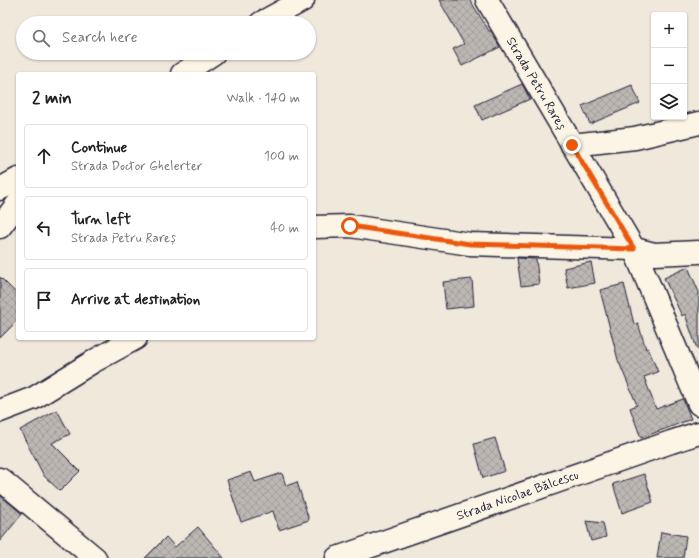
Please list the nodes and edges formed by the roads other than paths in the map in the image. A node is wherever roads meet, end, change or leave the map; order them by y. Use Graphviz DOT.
graph roads {
  1 [pos="303,0"];
  2 [pos="488,0"];
  3 [pos="274,16"];
  4 [pos="203,60"];
  5 [pos="185,72"];
  6 [pos="699,123"];
  7 [pos="572,145"];
  8 [pos="16,180"];
  9 [pos="0,188"];
  10 [pos="16,206"];
  11 [pos="0,227"];
  12 [pos="316,227"];
  13 [pos="634,249"];
  14 [pos="699,252"];
  15 [pos="132,340"];
  16 [pos="699,404"];
  17 [pos="0,411"];
  18 [pos="699,433"];
  19 [pos="0,480"];
  20 [pos="95,558"];
  21 [pos="337,558"];
  1 -- 3 [label="street"];
  2 -- 7 [label="street, Strada Petru Rareș"];
  4 -- 5 [label="street"];
  6 -- 7 [label="street"];
  7 -- 13 [label="street, Strada Petru Rareș"];
  8 -- 9 [label="street"];
  10 -- 11 [label="street"];
  12 -- 13 [label="street"];
  13 -- 14 [label="street"];
  13 -- 16 [label="street, Strada Petru Rareș"];
  15 -- 17 [label="street"];
  18 -- 21 [label="street, Strada Nicolae Bălcescu"];
  19 -- 20 [label="street"];
}
